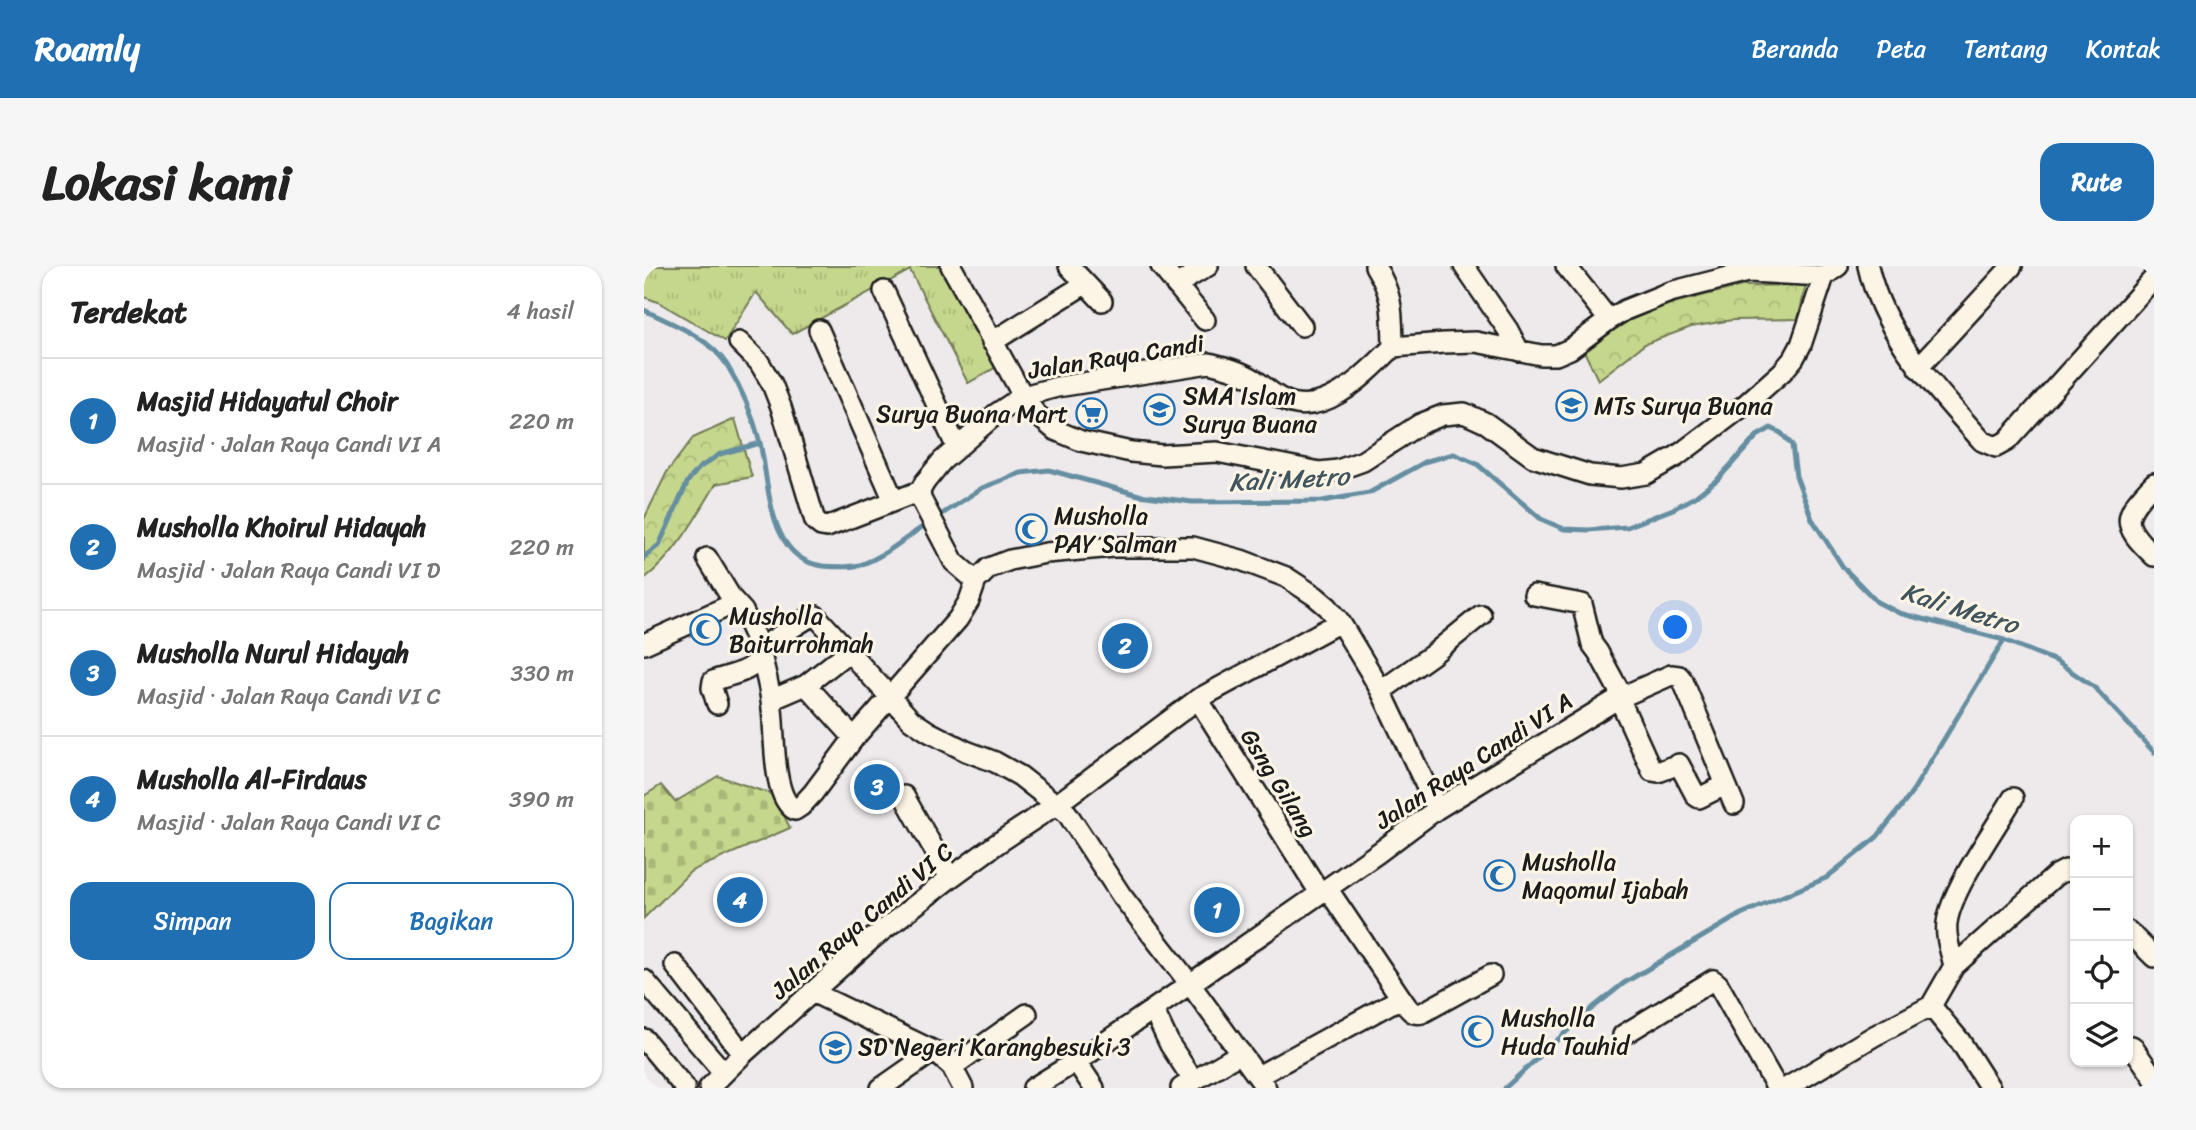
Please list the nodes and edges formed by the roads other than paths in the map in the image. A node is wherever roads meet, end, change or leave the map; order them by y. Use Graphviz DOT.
graph roads {
  1 [pos="1069,266"];
  2 [pos="1161,266"];
  3 [pos="1208,266"];
  4 [pos="1256,266"];
  5 [pos="1375,266"];
  6 [pos="1464,266"];
  7 [pos="1566,266"];
  8 [pos="1868,266"];
  9 [pos="2012,266"];
  10 [pos="955,268"];
  11 [pos="1746,269"];
  12 [pos="1831,271"];
  13 [pos="2154,278"];
  14 [pos="1176,285"];
  15 [pos="1077,289"];
  16 [pos="884,290"];
  17 [pos="1102,301"];
  18 [pos="1205,320"];
  19 [pos="1609,320"];
  20 [pos="1302,326"];
  21 [pos="818,330"];
  22 [pos="739,342"];
  23 [pos="992,342"];
  24 [pos="1392,347"];
  25 [pos="1520,351"];
  26 [pos="1919,368"];
  27 [pos="1023,396"];
  28 [pos="956,446"];
  29 [pos="930,474"];
  30 [pos="2154,484"];
  31 [pos="891,495"];
  32 [pos="920,495"];
  33 [pos="2154,555"];
  34 [pos="707,558"];
  35 [pos="976,581"];
  36 [pos="1535,595"];
  37 [pos="735,603"];
  38 [pos="1480,615"];
  39 [pos="1340,622"];
  40 [pos="644,644"];
  41 [pos="760,651"];
  42 [pos="848,652"];
  43 [pos="806,685"];
  44 [pos="1381,691"];
  45 [pos="1620,697"];
  46 [pos="891,698"];
  47 [pos="1198,699"];
  48 [pos="771,700"];
  49 [pos="717,704"];
  50 [pos="854,738"];
  51 [pos="1725,785"];
  52 [pos="904,796"];
  53 [pos="2014,798"];
  54 [pos="1057,804"];
  55 [pos="1734,804"];
  56 [pos="1437,809"];
  57 [pos="2070,871"];
  58 [pos="950,878"];
  59 [pos="1324,890"];
  60 [pos="2133,936"];
  61 [pos="2154,957"];
  62 [pos="675,965"];
  63 [pos="1954,966"];
  64 [pos="1491,975"];
  65 [pos="644,980"];
  66 [pos="1190,984"];
  67 [pos="812,992"];
  68 [pos="1401,998"];
  69 [pos="1931,1006"];
  70 [pos="1153,1009"];
  71 [pos="1027,1014"];
  72 [pos="1623,1035"];
  73 [pos="644,1039"];
  74 [pos="2133,1047"];
  75 [pos="934,1051"];
  76 [pos="1241,1053"];
  77 [pos="743,1054"];
  78 [pos="1076,1061"];
  79 [pos="952,1068"];
  80 [pos="724,1073"];
  81 [pos="2154,1078"];
  82 [pos="1262,1082"];
  83 [pos="1187,1084"];
  84 [pos="685,1088"];
  85 [pos="709,1088"];
  86 [pos="881,1088"];
  87 [pos="963,1088"];
  88 [pos="1033,1088"];
  89 [pos="1094,1088"];
  90 [pos="1777,1088"];
  91 [pos="1786,1088"];
  92 [pos="1990,1088"];
  1 -- 17 [label="street"];
  2 -- 14 [label="street"];
  3 -- 14 [label="street"];
  4 -- 20 [label="street"];
  5 -- 24 [label="street"];
  6 -- 25 [label="street"];
  7 -- 19 [label="street"];
  8 -- 26 [label="street"];
  9 -- 26 [label="street"];
  10 -- 23 [label="street"];
  11 -- 12 [label="street"];
  11 -- 19 [label="street"];
  12 -- 27 [label="street"];
  13 -- 26 [label="street"];
  14 -- 18 [label="street"];
  15 -- 23 [label="street"];
  16 -- 28 [label="street"];
  19 -- 25 [label="street"];
  21 -- 31 [label="street"];
  22 -- 31 [label="street"];
  23 -- 27 [label="street"];
  24 -- 25 [label="street"];
  24 -- 27 [label="street, Jalan Raya Candi"];
  27 -- 28 [label="street, Jalan Raya Candi"];
  28 -- 29 [label="street, Jalan Raya Candi"];
  29 -- 31 [label="street"];
  29 -- 32 [label="street, Jalan Raya Candi"];
  30 -- 33 [label="street"];
  31 -- 32 [label="street"];
  32 -- 35 [label="street"];
  34 -- 37 [label="street"];
  35 -- 39 [label="street"];
  35 -- 46 [label="street"];
  36 -- 45 [label="street"];
  37 -- 40 [label="street"];
  37 -- 41 [label="street"];
  38 -- 44 [label="street"];
  39 -- 44 [label="street"];
  39 -- 47 [label="street, Jalan Raya Candi VI C"];
  41 -- 42 [label="street"];
  41 -- 48 [label="street"];
  41 -- 49 [label="street"];
  42 -- 43 [label="street"];
  42 -- 46 [label="street"];
  43 -- 48 [label="street"];
  43 -- 50 [label="street"];
  44 -- 56 [label="street"];
  45 -- 51 [label="street"];
  45 -- 51 [label="street, Jalan Raya Candi VI A"];
  45 -- 56 [label="street, Jalan Raya Candi VI A"];
  46 -- 50 [label="street"];
  46 -- 54 [label="street"];
  47 -- 54 [label="street, Jalan Raya Candi VI C"];
  47 -- 59 [label="street, Gsng Gilang"];
  48 -- 50 [label="street"];
  51 -- 55 [label="street, Jalan Raya Candi VI A"];
  52 -- 58 [label="street"];
  53 -- 63 [label="street"];
  54 -- 58 [label="street, Jalan Raya Candi VI C"];
  54 -- 66 [label="street"];
  56 -- 59 [label="street, Jalan Raya Candi VI A"];
  57 -- 63 [label="street"];
  58 -- 67 [label="street, Jalan Raya Candi VI C"];
  59 -- 66 [label="street, Jalan Raya Candi VI A"];
  59 -- 68 [label="street, Gsng Gilang"];
  60 -- 61 [label="street"];
  62 -- 77 [label="street"];
  63 -- 69 [label="street"];
  64 -- 68 [label="street"];
  65 -- 80 [label="street"];
  66 -- 70 [label="street, Jalan Raya Candi VI A"];
  66 -- 76 [label="street"];
  67 -- 75 [label="street"];
  67 -- 77 [label="street, Jalan Raya Candi VI C"];
  68 -- 82 [label="street"];
  69 -- 91 [label="street"];
  69 -- 92 [label="street"];
  70 -- 78 [label="street, Jalan Raya Candi VI A"];
  70 -- 83 [label="street"];
  71 -- 79 [label="street"];
  72 -- 90 [label="street"];
  73 -- 84 [label="street"];
  74 -- 81 [label="street"];
  75 -- 79 [label="street"];
  75 -- 86 [label="street"];
  76 -- 82 [label="street"];
  76 -- 83 [label="street"];
  77 -- 80 [label="street, Jalan Raya Candi VI C"];
  78 -- 88 [label="street, Jalan Raya Candi VI A"];
  78 -- 89 [label="street"];
  79 -- 87 [label="street"];
  80 -- 85 [label="street, Jalan Raya Candi VI C"];
}
